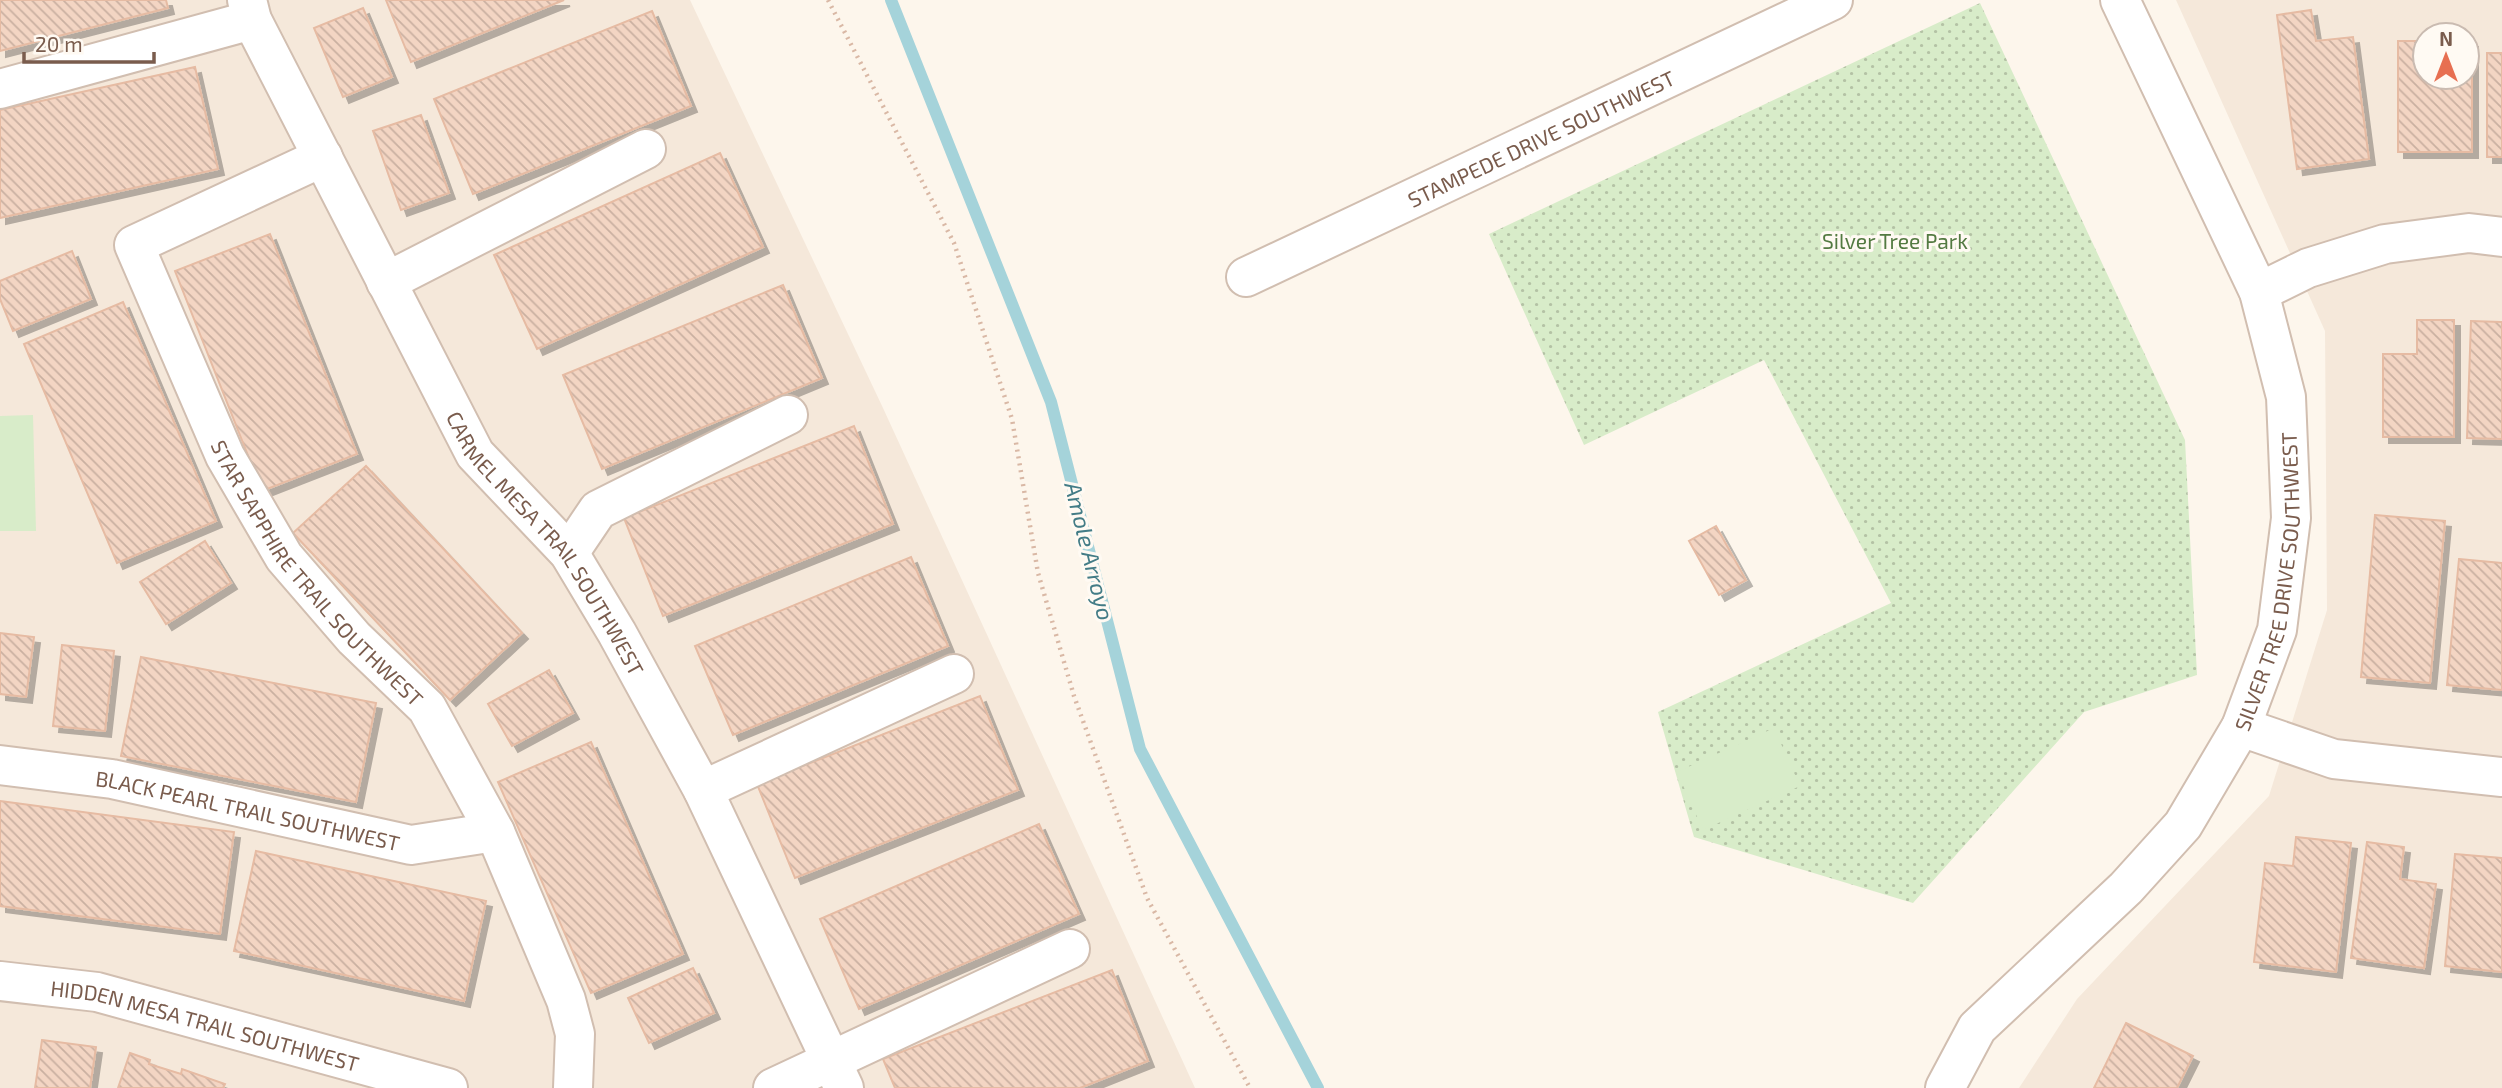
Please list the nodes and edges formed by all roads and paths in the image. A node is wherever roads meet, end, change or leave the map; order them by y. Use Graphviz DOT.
graph roads {
  1 [pos="828,0"];
  2 [pos="1833,0"];
  3 [pos="2120,0"];
  4 [pos="250,6"];
  5 [pos="0,89"];
  6 [pos="646,149"];
  7 [pos="323,157"];
  8 [pos="2502,237"];
  9 [pos="1246,277"];
  10 [pos="386,282"];
  11 [pos="2259,292"];
  12 [pos="788,415"];
  13 [pos="569,553"];
  14 [pos="954,674"];
  15 [pos="2241,727"];
  16 [pos="0,765"];
  17 [pos="2502,777"];
  18 [pos="703,790"];
  19 [pos="495,832"];
  20 [pos="1070,949"];
  21 [pos="0,981"];
  22 [pos="838,1075"];
  23 [pos="448,1088"];
  24 [pos="573,1088"];
  25 [pos="773,1088"];
  26 [pos="1250,1088"];
  27 [pos="1945,1088"];
  1 -- 26 [label="path"];
  2 -- 9 [label="street, STAMPEDE DRIVE SOUTHWEST"];
  3 -- 11 [label="street, SILVER TREE DRIVE SOUTHWEST"];
  4 -- 5 [label="street"];
  4 -- 7 [label="street, CARMEL MESA TRAIL SOUTHWEST"];
  6 -- 10 [label="street"];
  7 -- 10 [label="street, CARMEL MESA TRAIL SOUTHWEST"];
  7 -- 19 [label="street, STAR SAPPHIRE TRAIL SOUTHWEST"];
  8 -- 11 [label="street"];
  10 -- 13 [label="street, CARMEL MESA TRAIL SOUTHWEST"];
  11 -- 15 [label="street, SILVER TREE DRIVE SOUTHWEST"];
  12 -- 13 [label="street"];
  13 -- 18 [label="street, CARMEL MESA TRAIL SOUTHWEST"];
  14 -- 18 [label="street"];
  15 -- 17 [label="street"];
  15 -- 27 [label="street, SILVER TREE DRIVE SOUTHWEST"];
  16 -- 19 [label="street, BLACK PEARL TRAIL SOUTHWEST"];
  18 -- 22 [label="street, CARMEL MESA TRAIL SOUTHWEST"];
  19 -- 24 [label="street, STAR SAPPHIRE TRAIL SOUTHWEST"];
  20 -- 22 [label="street"];
  21 -- 23 [label="street, HIDDEN MESA TRAIL SOUTHWEST"];
  22 -- 25 [label="street"];
}
